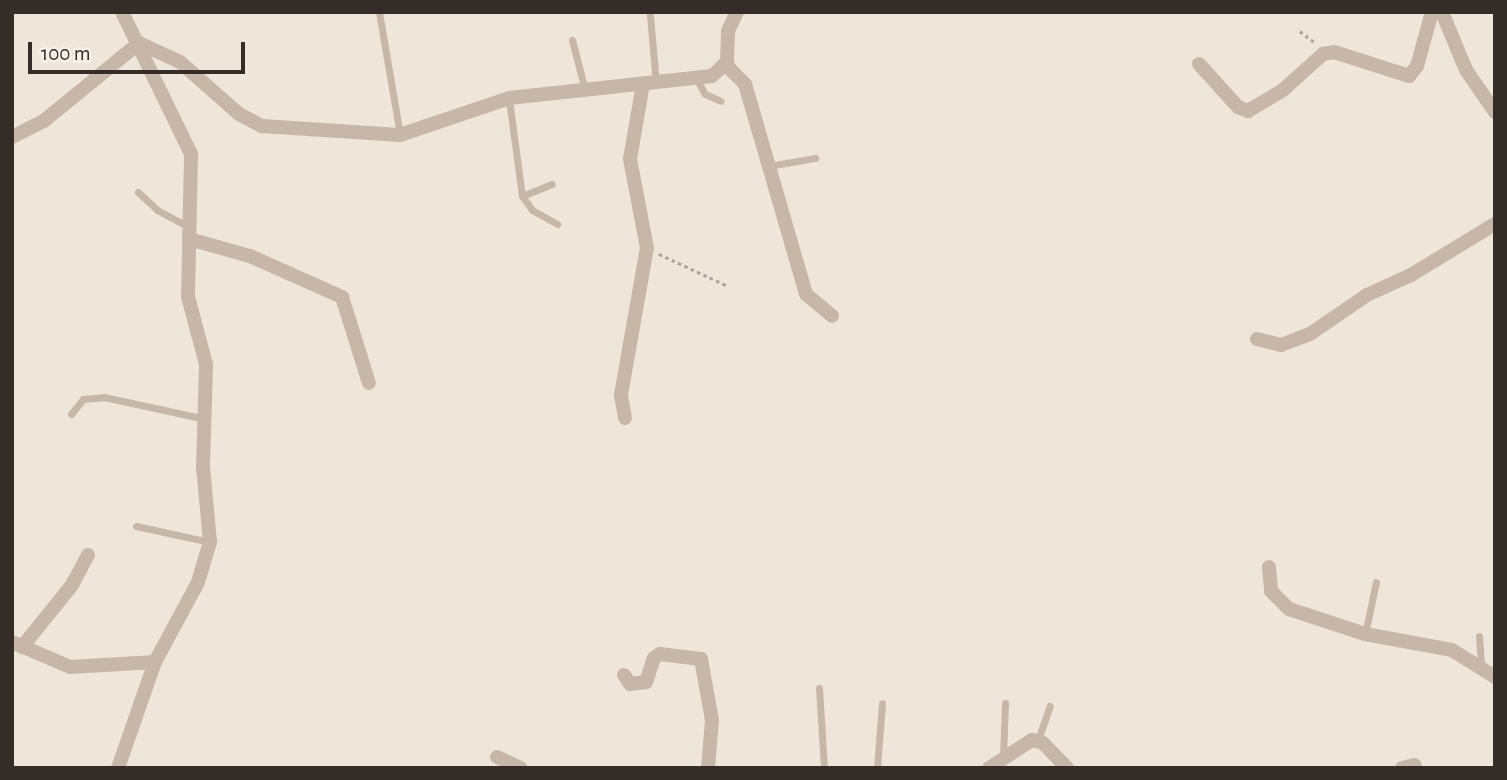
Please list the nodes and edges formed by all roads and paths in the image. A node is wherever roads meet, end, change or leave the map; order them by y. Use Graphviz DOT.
graph roads {
  1 [pos="121,12"];
  2 [pos="379,12"];
  3 [pos="737,12"];
  4 [pos="1432,12"];
  5 [pos="1442,12"];
  6 [pos="650,15"];
  7 [pos="572,40"];
  8 [pos="139,43"];
  9 [pos="1199,64"];
  10 [pos="726,65"];
  11 [pos="696,78"];
  12 [pos="649,84"];
  13 [pos="586,91"];
  14 [pos="509,98"];
  15 [pos="721,101"];
  16 [pos="1495,112"];
  17 [pos="400,135"];
  18 [pos="12,137"];
  19 [pos="815,158"];
  20 [pos="769,166"];
  21 [pos="552,184"];
  22 [pos="138,192"];
  23 [pos="522,196"];
  24 [pos="557,224"];
  25 [pos="1495,224"];
  26 [pos="189,233"];
  27 [pos="647,248"];
  28 [pos="726,285"];
  29 [pos="832,316"];
  30 [pos="1257,339"];
  31 [pos="369,383"];
  32 [pos="71,414"];
  33 [pos="625,418"];
  34 [pos="206,419"];
  35 [pos="136,526"];
  36 [pos="210,542"];
  37 [pos="88,555"];
  38 [pos="1269,567"];
  39 [pos="1376,582"];
  40 [pos="1365,634"];
  41 [pos="1479,636"];
  42 [pos="17,645"];
  43 [pos="155,662"];
  44 [pos="1481,669"];
  45 [pos="624,675"];
  46 [pos="1495,677"];
  47 [pos="819,688"];
  48 [pos="882,703"];
  49 [pos="1005,704"];
  50 [pos="1050,706"];
  51 [pos="1038,740"];
  52 [pos="497,757"];
  53 [pos="1003,758"];
  54 [pos="118,768"];
  55 [pos="521,768"];
  56 [pos="708,768"];
  57 [pos="824,768"];
  58 [pos="877,768"];
  59 [pos="989,768"];
  60 [pos="1067,768"];
  1 -- 8 [label="street"];
  2 -- 17 [label="lane"];
  3 -- 10 [label="street"];
  4 -- 9 [label="street"];
  5 -- 16 [label="street"];
  6 -- 12 [label="lane"];
  7 -- 13 [label="lane"];
  8 -- 17 [label="street"];
  8 -- 18 [label="street"];
  8 -- 26 [label="street"];
  10 -- 11 [label="street"];
  10 -- 20 [label="street"];
  11 -- 12 [label="street"];
  11 -- 15 [label="lane"];
  12 -- 13 [label="street"];
  12 -- 27 [label="street"];
  13 -- 14 [label="street"];
  14 -- 17 [label="street"];
  14 -- 23 [label="lane"];
  19 -- 20 [label="lane"];
  20 -- 29 [label="street"];
  21 -- 23 [label="lane"];
  22 -- 26 [label="lane"];
  23 -- 24 [label="lane"];
  25 -- 30 [label="street"];
  26 -- 31 [label="street"];
  26 -- 34 [label="street"];
  27 -- 28 [label="path"];
  27 -- 33 [label="street"];
  32 -- 34 [label="lane"];
  34 -- 36 [label="street"];
  35 -- 36 [label="lane"];
  36 -- 43 [label="street"];
  37 -- 42 [label="street"];
  38 -- 40 [label="street"];
  39 -- 40 [label="lane"];
  40 -- 44 [label="street"];
  41 -- 44 [label="lane"];
  42 -- 43 [label="street"];
  43 -- 54 [label="street"];
  44 -- 46 [label="street"];
  45 -- 56 [label="street"];
  47 -- 57 [label="lane"];
  48 -- 58 [label="lane"];
  49 -- 53 [label="lane"];
  50 -- 51 [label="lane"];
  51 -- 53 [label="street"];
  51 -- 60 [label="street"];
  52 -- 55 [label="street"];
  53 -- 59 [label="street"];
}
